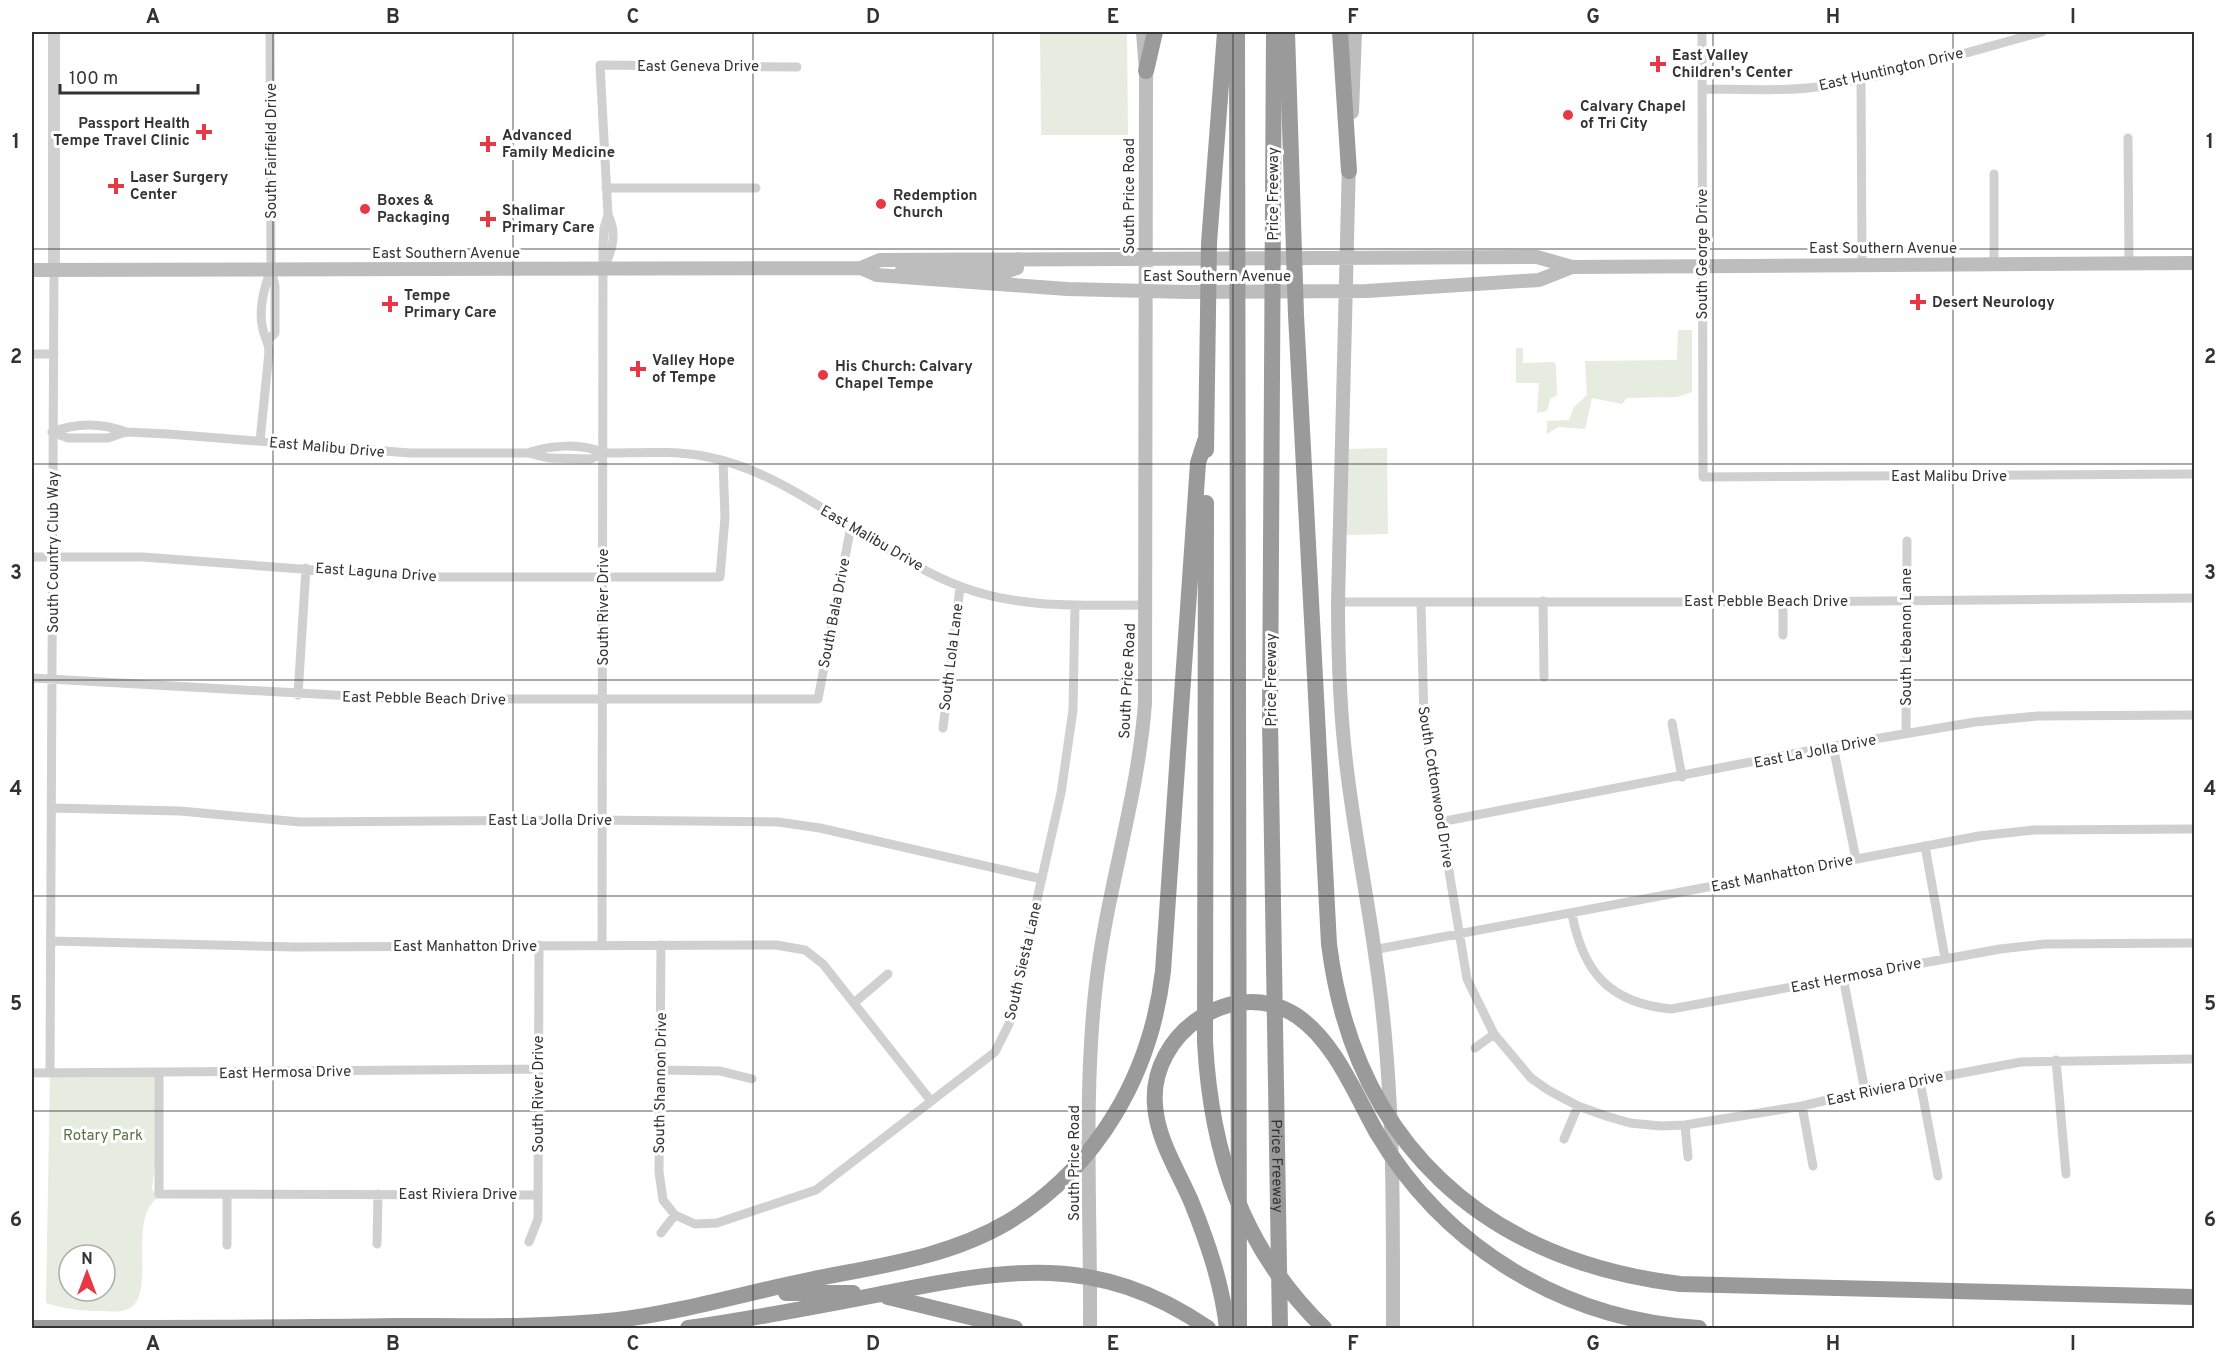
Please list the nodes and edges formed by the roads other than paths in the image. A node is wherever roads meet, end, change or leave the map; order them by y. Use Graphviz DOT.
graph roads {
  1 [pos="54,32"];
  2 [pos="270,32"];
  3 [pos="1143,32"];
  4 [pos="1155,32"];
  5 [pos="1225,32"];
  6 [pos="1237,32"];
  7 [pos="1274,32"];
  8 [pos="1287,32"];
  9 [pos="1340,32"];
  10 [pos="1355,32"];
  11 [pos="1702,32"];
  12 [pos="2042,32"];
  13 [pos="600,66"];
  14 [pos="796,67"];
  15 [pos="1146,71"];
  16 [pos="1861,79"];
  17 [pos="1702,89"];
  18 [pos="2128,138"];
  19 [pos="1349,171"];
  20 [pos="1994,174"];
  21 [pos="606,188"];
  22 [pos="756,188"];
  23 [pos="1145,258"];
  24 [pos="1348,258"];
  25 [pos="1018,259"];
  26 [pos="2129,263"];
  27 [pos="2194,263"];
  28 [pos="1702,264"];
  29 [pos="1862,264"];
  30 [pos="1994,264"];
  31 [pos="1572,267"];
  32 [pos="861,268"];
  33 [pos="54,269"];
  34 [pos="604,269"];
  35 [pos="32,270"];
  36 [pos="271,270"];
  37 [pos="877,275"];
  38 [pos="1146,292"];
  39 [pos="1347,292"];
  40 [pos="32,354"];
  41 [pos="54,354"];
  42 [pos="52,432"];
  43 [pos="260,441"];
  44 [pos="1205,441"];
  45 [pos="604,453"];
  46 [pos="723,461"];
  47 [pos="2194,474"];
  48 [pos="1702,477"];
  49 [pos="851,526"];
  50 [pos="1907,541"];
  51 [pos="32,557"];
  52 [pos="53,557"];
  53 [pos="306,568"];
  54 [pos="604,576"];
  55 [pos="960,587"];
  56 [pos="2194,598"];
  57 [pos="1543,601"];
  58 [pos="1906,601"];
  59 [pos="1338,602"];
  60 [pos="1421,602"];
  61 [pos="1783,602"];
  62 [pos="1075,605"];
  63 [pos="1146,605"];
  64 [pos="1783,635"];
  65 [pos="1544,677"];
  66 [pos="32,678"];
  67 [pos="52,678"];
  68 [pos="298,695"];
  69 [pos="602,699"];
  70 [pos="818,699"];
  71 [pos="2194,715"];
  72 [pos="1672,723"];
  73 [pos="943,728"];
  74 [pos="1906,733"];
  75 [pos="1833,746"];
  76 [pos="1682,777"];
  77 [pos="52,808"];
  78 [pos="602,820"];
  79 [pos="1440,822"];
  80 [pos="2194,829"];
  81 [pos="1924,846"];
  82 [pos="1856,859"];
  83 [pos="1042,879"];
  84 [pos="1572,914"];
  85 [pos="1459,934"];
  86 [pos="52,941"];
  87 [pos="2194,943"];
  88 [pos="539,945"];
  89 [pos="602,945"];
  90 [pos="661,945"];
  91 [pos="1373,950"];
  92 [pos="1945,958"];
  93 [pos="888,974"];
  94 [pos="1843,977"];
  95 [pos="854,1003"];
  96 [pos="1494,1034"];
  97 [pos="1475,1048"];
  98 [pos="2194,1059"];
  99 [pos="2056,1060"];
  100 [pos="538,1069"];
  101 [pos="661,1070"];
  102 [pos="32,1072"];
  103 [pos="50,1072"];
  104 [pos="159,1073"];
  105 [pos="752,1079"];
  106 [pos="1920,1081"];
  107 [pos="1865,1091"];
  108 [pos="931,1101"];
  109 [pos="1578,1106"];
  110 [pos="1802,1106"];
  111 [pos="1685,1125"];
  112 [pos="1564,1139"];
  113 [pos="1688,1157"];
  114 [pos="1813,1166"];
  115 [pos="2066,1174"];
  116 [pos="1938,1176"];
  117 [pos="378,1194"];
  118 [pos="227,1195"];
  119 [pos="538,1195"];
  120 [pos="675,1215"];
  121 [pos="661,1233"];
  122 [pos="529,1242"];
  123 [pos="377,1244"];
  124 [pos="227,1245"];
  125 [pos="2194,1297"];
  126 [pos="712,1303"];
  127 [pos="1285,1323"];
  128 [pos="1090,1324"];
  129 [pos="1230,1326"];
  130 [pos="32,1328"];
  131 [pos="688,1329"];
  132 [pos="1015,1329"];
  133 [pos="1208,1329"];
  134 [pos="1324,1329"];
  135 [pos="1393,1329"];
  136 [pos="1699,1329"];
  1 -- 33 [label="street, South Country Club Way"];
  2 -- 36 [label="street, South Fairfield Drive"];
  3 -- 15 [label="main road, South Price Road"];
  4 -- 15 [label="highway"];
  5 -- 44 [label="highway"];
  6 -- 129 [label="highway"];
  7 -- 127 [label="highway, Price Freeway"];
  8 -- 125 [label="highway"];
  9 -- 19 [label="highway"];
  10 -- 19 [label="main road"];
  11 -- 17 [label="street, South George Drive"];
  12 -- 16 [label="street, East Huntington Drive"];
  13 -- 14 [label="street, East Geneva Drive"];
  13 -- 21 [label="street, South River Drive"];
  15 -- 23 [label="main road, South Price Road"];
  16 -- 17 [label="street, East Huntington Drive"];
  16 -- 29 [label="street"];
  17 -- 28 [label="street, South George Drive"];
  18 -- 26 [label="street"];
  19 -- 24 [label="main road"];
  20 -- 30 [label="street"];
  21 -- 22 [label="street"];
  21 -- 34 [label="street, South River Drive"];
  23 -- 24 [label="main road, East Southern Avenue"];
  23 -- 25 [label="main road, East Southern Avenue"];
  23 -- 38 [label="main road, South Price Road"];
  24 -- 31 [label="main road, East Southern Avenue"];
  24 -- 39 [label="main road"];
  25 -- 32 [label="main road, East Southern Avenue"];
  25 -- 37 [label="main road"];
  26 -- 27 [label="main road, East Southern Avenue"];
  26 -- 30 [label="main road, East Southern Avenue"];
  28 -- 29 [label="main road, East Southern Avenue"];
  28 -- 31 [label="main road, East Southern Avenue"];
  28 -- 48 [label="street, South George Drive"];
  29 -- 30 [label="main road, East Southern Avenue"];
  31 -- 39 [label="main road, East Southern Avenue"];
  32 -- 34 [label="main road, East Southern Avenue"];
  32 -- 37 [label="main road, East Southern Avenue"];
  33 -- 35 [label="main road, East Southern Avenue"];
  33 -- 36 [label="main road, East Southern Avenue"];
  33 -- 41 [label="street, South Country Club Way"];
  34 -- 36 [label="main road, East Southern Avenue"];
  34 -- 45 [label="street, South River Drive"];
  36 -- 43 [label="street, South Fairfield Drive"];
  37 -- 38 [label="main road, East Southern Avenue"];
  38 -- 39 [label="main road, East Southern Avenue"];
  38 -- 63 [label="main road, South Price Road"];
  39 -- 59 [label="main road"];
  40 -- 41 [label="street"];
  41 -- 42 [label="street, South Country Club Way"];
  42 -- 43 [label="street, East Malibu Drive"];
  42 -- 52 [label="street, South Country Club Way"];
  43 -- 45 [label="street, East Malibu Drive"];
  44 -- 126 [label="highway"];
  44 -- 134 [label="highway"];
  45 -- 46 [label="street, East Malibu Drive"];
  45 -- 54 [label="street, South River Drive"];
  46 -- 49 [label="street, East Malibu Drive"];
  46 -- 54 [label="street, East Laguna Drive"];
  47 -- 48 [label="street, East Malibu Drive"];
  49 -- 55 [label="street, East Malibu Drive"];
  49 -- 70 [label="street, South Bala Drive"];
  50 -- 58 [label="street, South Lebanon Lane"];
  51 -- 52 [label="street, East Laguna Drive"];
  52 -- 53 [label="street, East Laguna Drive"];
  52 -- 67 [label="street, South Country Club Way"];
  53 -- 54 [label="street, East Laguna Drive"];
  53 -- 68 [label="street"];
  54 -- 69 [label="street, South River Drive"];
  55 -- 62 [label="street, East Malibu Drive"];
  55 -- 73 [label="street, South Lola Lane"];
  56 -- 58 [label="street, East Pebble Beach Drive"];
  57 -- 60 [label="street, East Pebble Beach Drive"];
  57 -- 61 [label="street, East Pebble Beach Drive"];
  57 -- 65 [label="street"];
  58 -- 61 [label="street, East Pebble Beach Drive"];
  58 -- 74 [label="street, South Lebanon Lane"];
  59 -- 60 [label="street, East Pebble Beach Drive"];
  59 -- 91 [label="main road"];
  60 -- 79 [label="street, South Cottonwood Drive"];
  61 -- 64 [label="street"];
  62 -- 63 [label="street, East Malibu Drive"];
  62 -- 83 [label="street, South Siesta Lane"];
  63 -- 128 [label="main road, South Price Road"];
  66 -- 67 [label="street, East Pebble Beach Drive"];
  67 -- 68 [label="street, East Pebble Beach Drive"];
  67 -- 77 [label="street, South Country Club Way"];
  68 -- 69 [label="street, East Pebble Beach Drive"];
  69 -- 70 [label="street, East Pebble Beach Drive"];
  69 -- 78 [label="street, South River Drive"];
  71 -- 74 [label="street, East La Jolla Drive"];
  72 -- 76 [label="street"];
  74 -- 75 [label="street, East La Jolla Drive"];
  75 -- 76 [label="street, East La Jolla Drive"];
  75 -- 82 [label="street"];
  76 -- 79 [label="street, East La Jolla Drive"];
  77 -- 78 [label="street, East La Jolla Drive"];
  77 -- 86 [label="street, South Country Club Way"];
  78 -- 83 [label="street, East La Jolla Drive"];
  78 -- 89 [label="street, South River Drive"];
  79 -- 85 [label="street, South Cottonwood Drive"];
  80 -- 81 [label="street, East Manhatton Drive"];
  81 -- 82 [label="street, East Manhatton Drive"];
  81 -- 92 [label="street"];
  82 -- 84 [label="street, East Manhatton Drive"];
  83 -- 108 [label="street, South Siesta Lane"];
  84 -- 85 [label="street, East Manhatton Drive"];
  84 -- 94 [label="street, East Hermosa Drive"];
  85 -- 91 [label="street, East Manhatton Drive"];
  85 -- 96 [label="street, East Riviera Drive"];
  86 -- 88 [label="street, East Manhatton Drive"];
  86 -- 103 [label="street, South Country Club Way"];
  87 -- 92 [label="street, East Hermosa Drive"];
  88 -- 89 [label="street, East Manhatton Drive"];
  88 -- 100 [label="street, South River Drive"];
  89 -- 90 [label="street, East Manhatton Drive"];
  90 -- 95 [label="street, East Manhatton Drive"];
  90 -- 101 [label="street, South Shannon Drive"];
  91 -- 135 [label="main road"];
  92 -- 94 [label="street, East Hermosa Drive"];
  93 -- 95 [label="street"];
  94 -- 107 [label="street"];
  95 -- 108 [label="street, East Manhatton Drive"];
  96 -- 97 [label="street"];
  96 -- 109 [label="street, East Riviera Drive"];
  98 -- 99 [label="street, East Riviera Drive"];
  99 -- 106 [label="street, East Riviera Drive"];
  99 -- 115 [label="street"];
  100 -- 104 [label="street, East Hermosa Drive"];
  100 -- 119 [label="street, South River Drive"];
  101 -- 105 [label="street"];
  101 -- 120 [label="street, South Shannon Drive"];
  102 -- 103 [label="street, East Hermosa Drive"];
  103 -- 104 [label="street, East Hermosa Drive"];
  104 -- 118 [label="street, East Riviera Drive"];
  106 -- 107 [label="street, East Riviera Drive"];
  106 -- 116 [label="street"];
  107 -- 110 [label="street, East Riviera Drive"];
  108 -- 120 [label="street, South Siesta Lane"];
  109 -- 111 [label="street, East Riviera Drive"];
  109 -- 112 [label="street"];
  110 -- 111 [label="street, East Riviera Drive"];
  110 -- 114 [label="street"];
  111 -- 113 [label="street"];
  117 -- 118 [label="street, East Riviera Drive"];
  117 -- 119 [label="street, East Riviera Drive"];
  117 -- 123 [label="street, East Riviera Drive"];
  118 -- 124 [label="street"];
  119 -- 122 [label="street, South River Drive"];
  120 -- 121 [label="street"];
  126 -- 130 [label="highway"];
  126 -- 132 [label="highway"];
  129 -- 136 [label="highway"];
  131 -- 133 [label="highway"];
}
